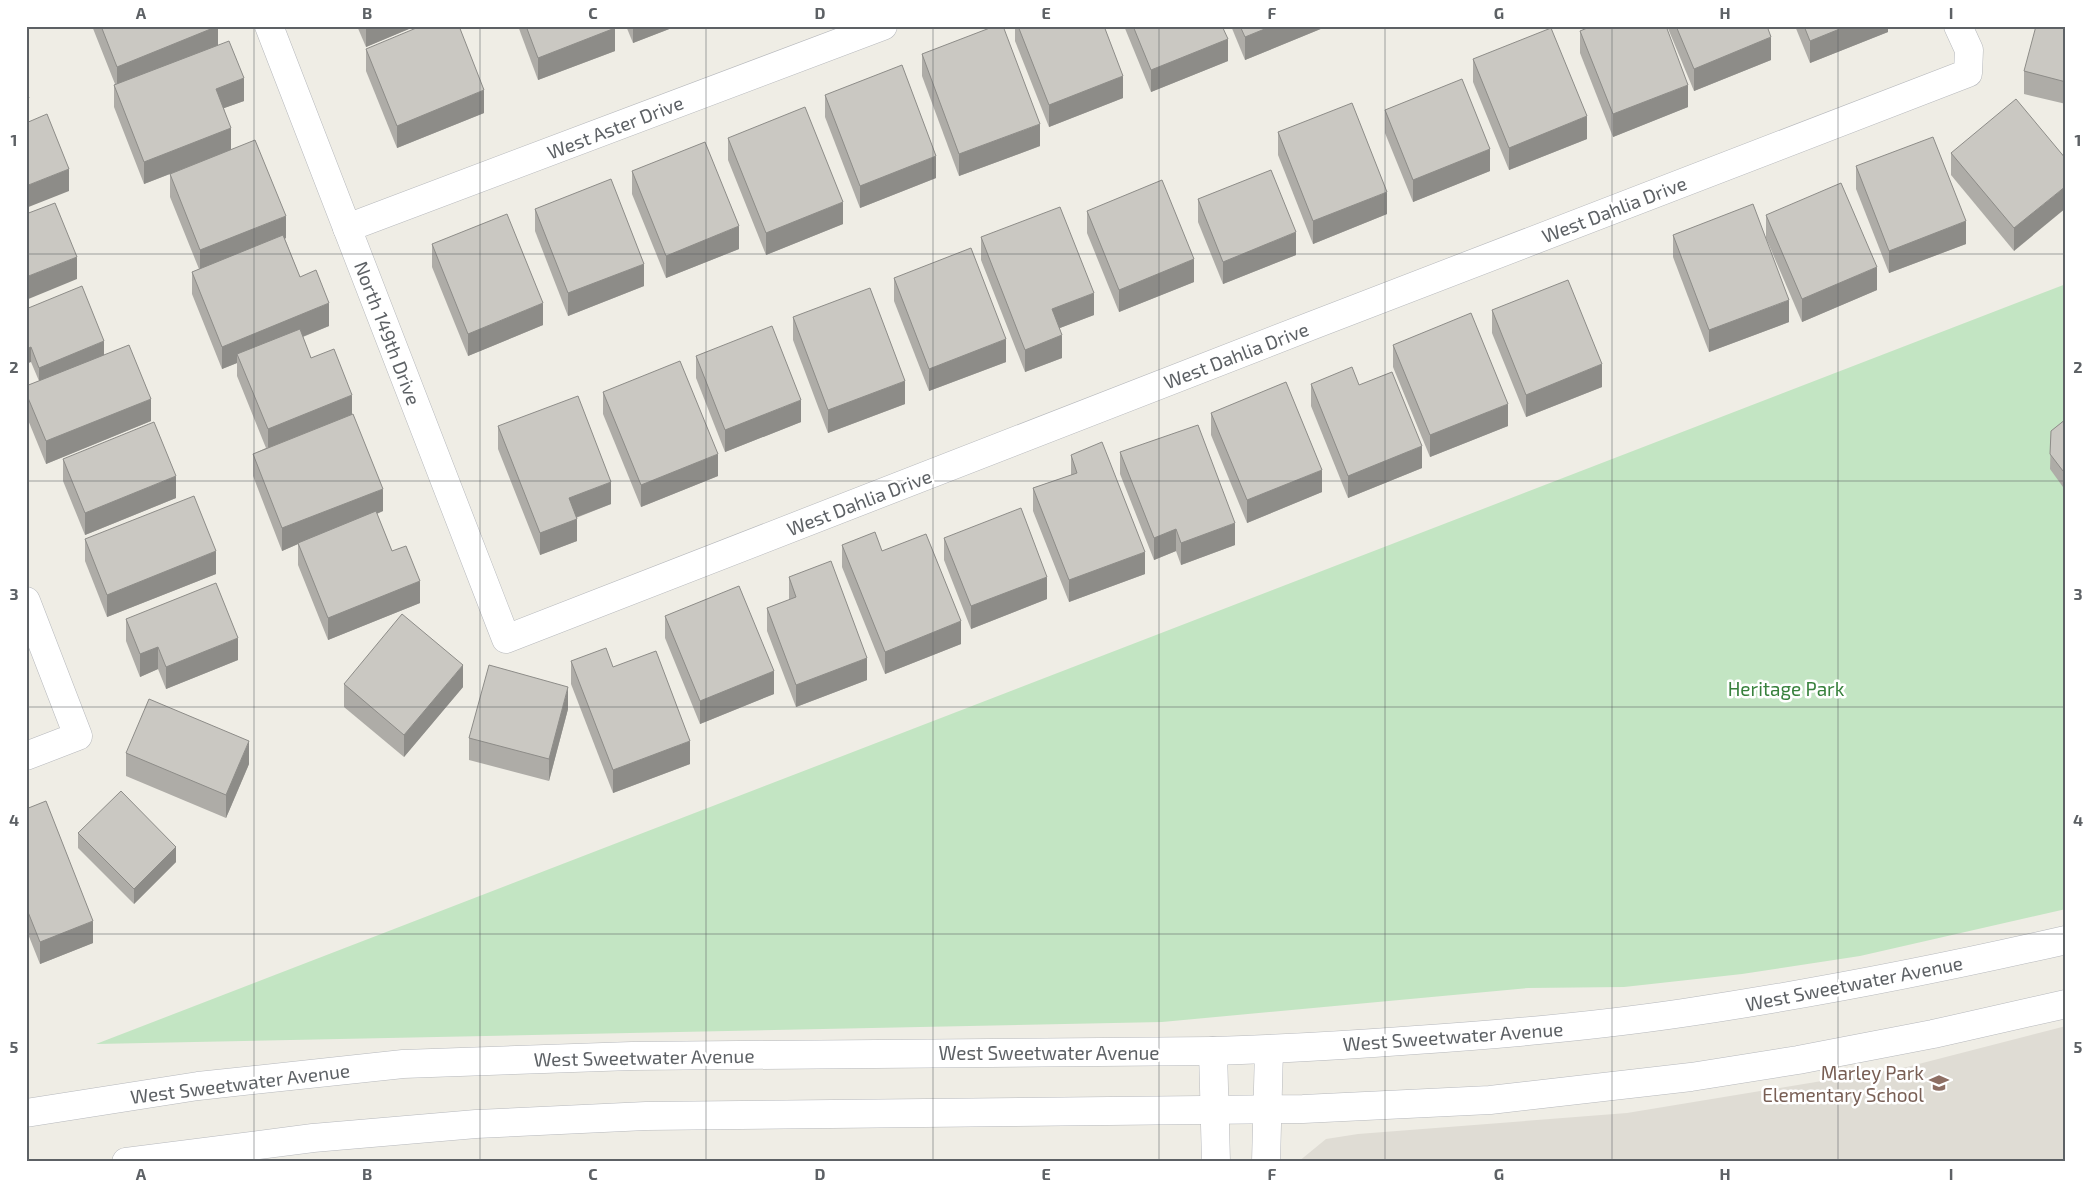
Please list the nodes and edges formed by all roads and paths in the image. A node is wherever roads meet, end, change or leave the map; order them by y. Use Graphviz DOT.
graph roads {
  1 [pos="269,26"];
  2 [pos="883,26"];
  3 [pos="1958,26"];
  4 [pos="348,228"];
  5 [pos="26,602"];
  6 [pos="506,639"];
  7 [pos="26,756"];
  8 [pos="2066,940"];
  9 [pos="2066,1004"];
  10 [pos="1268,1050"];
  11 [pos="1213,1051"];
  12 [pos="1215,1109"];
  13 [pos="1267,1109"];
  14 [pos="26,1113"];
  15 [pos="126,1162"];
  16 [pos="1216,1162"];
  17 [pos="1266,1162"];
  1 -- 4 [label="street, North 149th Drive"];
  2 -- 4 [label="street, West Aster Drive"];
  3 -- 6 [label="street, West Dahlia Drive"];
  4 -- 6 [label="street, North 149th Drive"];
  5 -- 7 [label="street"];
  8 -- 10 [label="street, West Sweetwater Avenue"];
  9 -- 13 [label="street"];
  10 -- 11 [label="street, West Sweetwater Avenue"];
  10 -- 13 [label="street"];
  11 -- 12 [label="street"];
  11 -- 14 [label="street, West Sweetwater Avenue"];
  12 -- 13 [label="street"];
  12 -- 15 [label="street"];
  12 -- 16 [label="street"];
  13 -- 17 [label="street"];
}
